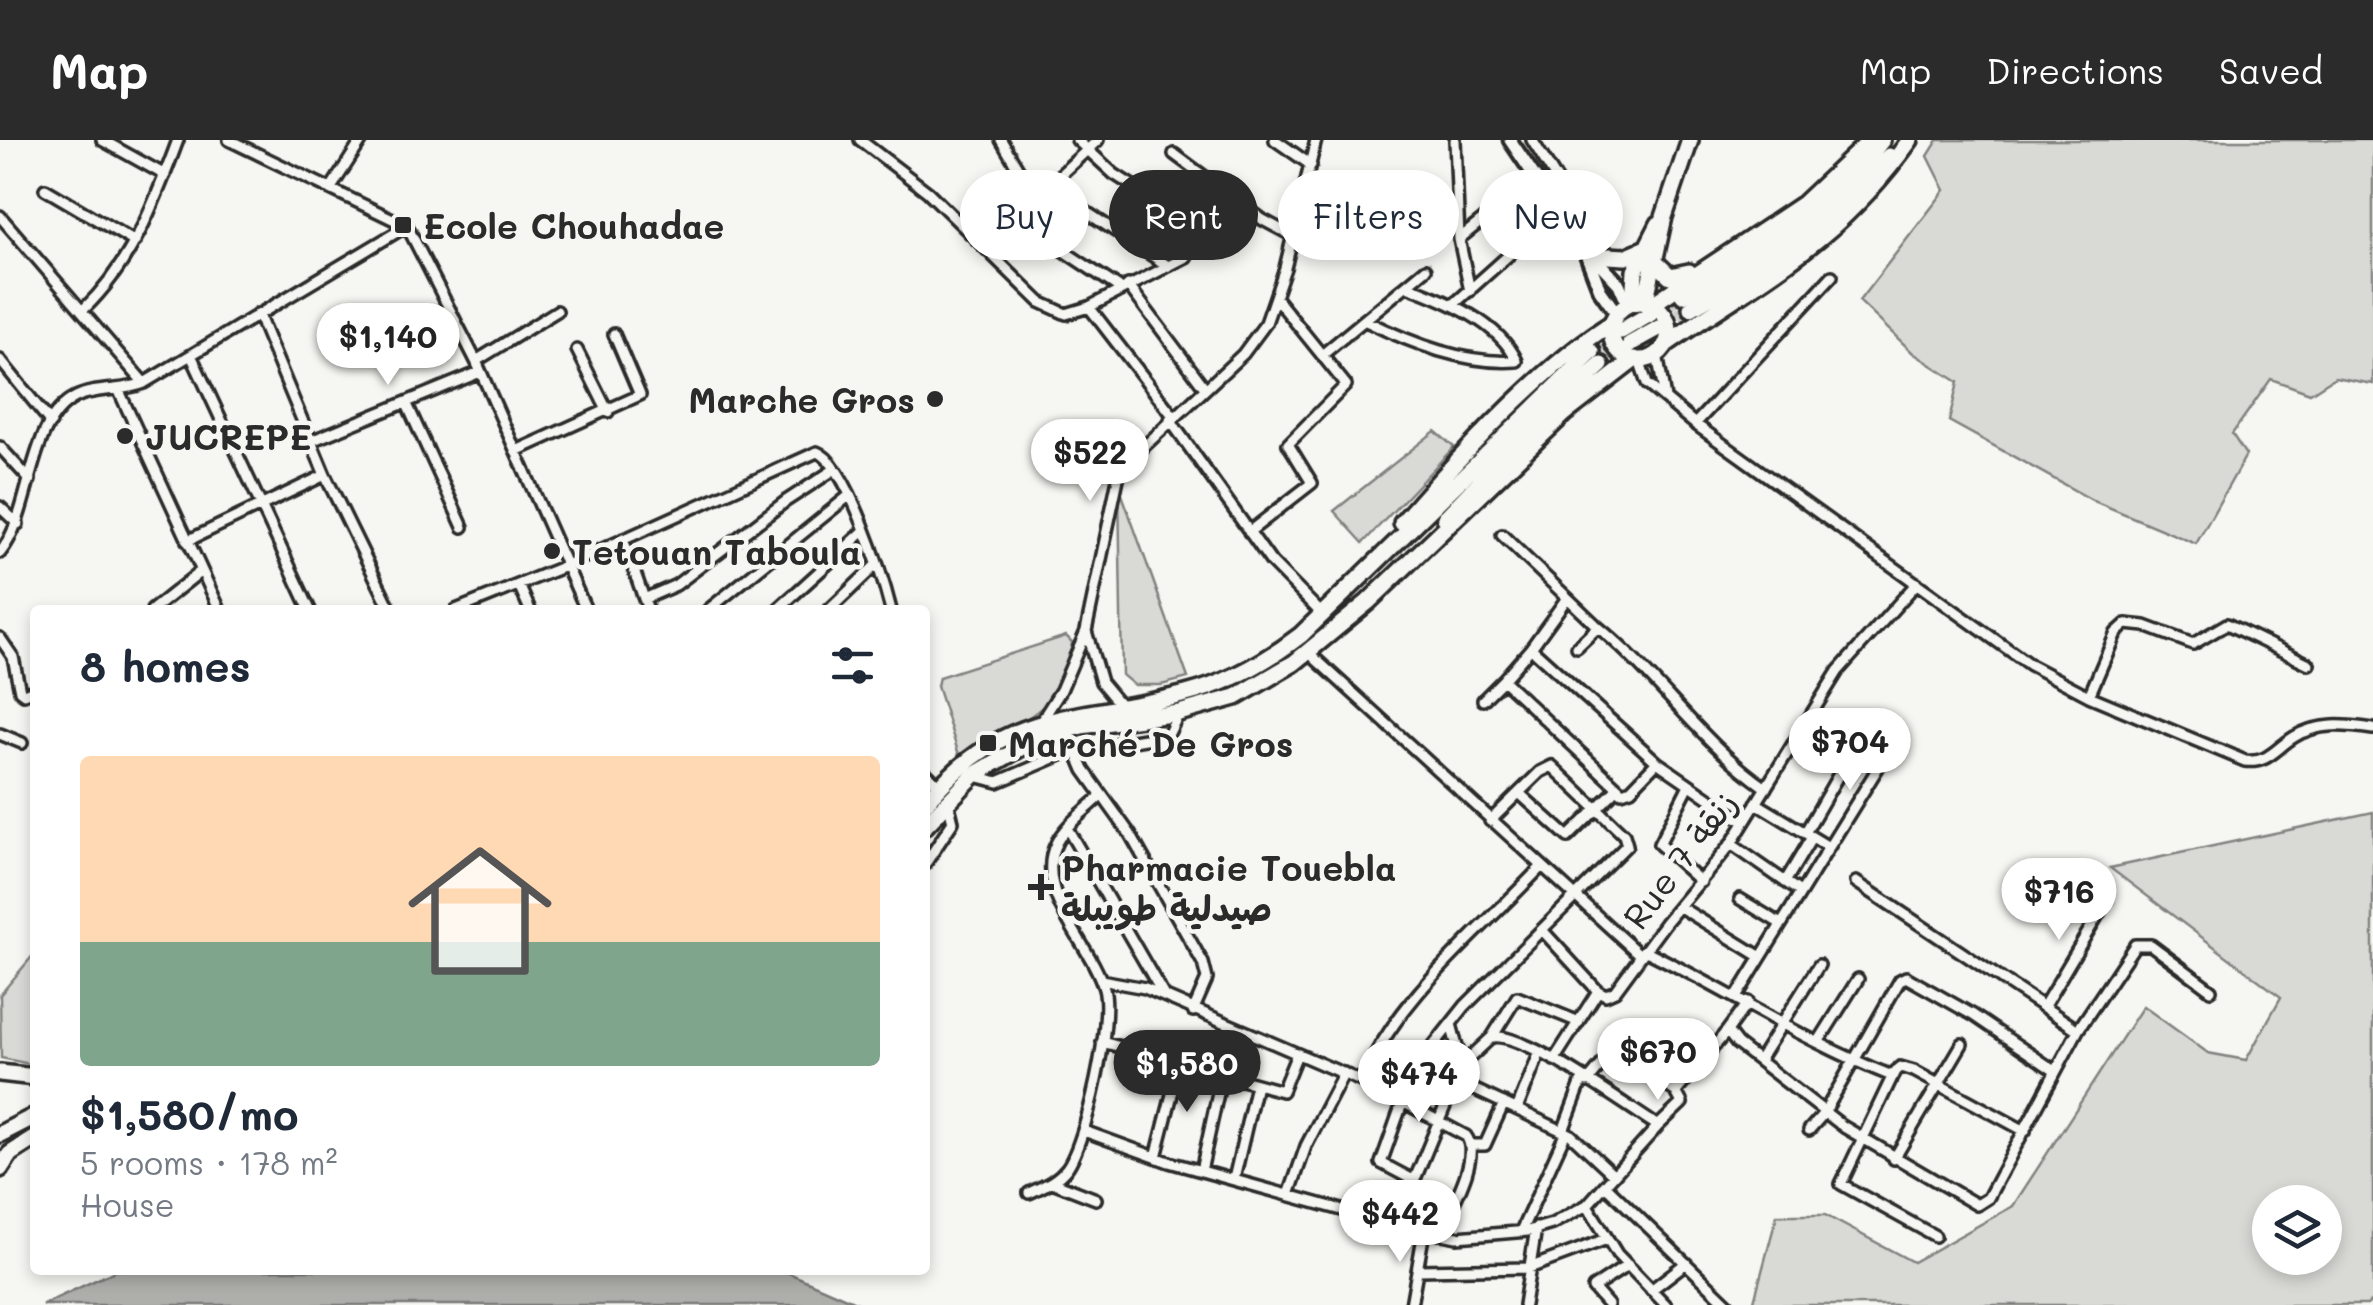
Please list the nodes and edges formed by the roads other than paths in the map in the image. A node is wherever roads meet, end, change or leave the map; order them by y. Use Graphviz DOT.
graph roads {
  1 [pos="102,140"];
  2 [pos="178,140"];
  3 [pos="230,140"];
  4 [pos="860,140"];
  5 [pos="1001,140"];
  6 [pos="1077,140"];
  7 [pos="1098,140"];
  8 [pos="1275,140"];
  9 [pos="1316,140"];
  10 [pos="1455,140"];
  11 [pos="1532,140"];
  12 [pos="1690,140"];
  13 [pos="1871,140"];
  14 [pos="1882,140"];
  15 [pos="1907,140"];
  16 [pos="1512,141"];
  17 [pos="358,142"];
  18 [pos="1089,152"];
  19 [pos="1174,154"];
  20 [pos="1311,165"];
  21 [pos="1019,170"];
  22 [pos="1067,170"];
  23 [pos="1310,170"];
  24 [pos="1456,170"];
  25 [pos="1530,170"];
  26 [pos="1551,170"];
  27 [pos="165,175"];
  28 [pos="331,188"];
  29 [pos="45,189"];
  30 [pos="1089,214"];
  31 [pos="0,216"];
  32 [pos="960,222"];
  33 [pos="1479,222"];
  34 [pos="408,226"];
  35 [pos="1278,228"];
  36 [pos="1459,238"];
  37 [pos="135,242"];
  38 [pos="1649,255"];
  39 [pos="1623,257"];
  40 [pos="999,260"];
  41 [pos="1079,260"];
  42 [pos="1286,260"];
  43 [pos="1504,260"];
  44 [pos="1590,260"];
  45 [pos="1596,260"];
  46 [pos="1712,264"];
  47 [pos="1168,266"];
  48 [pos="1426,268"];
  49 [pos="1832,276"];
  50 [pos="1406,286"];
  51 [pos="1124,287"];
  52 [pos="1470,291"];
  53 [pos="1276,297"];
  54 [pos="1454,304"];
  55 [pos="1089,308"];
  56 [pos="84,310"];
  57 [pos="557,310"];
  58 [pos="258,314"];
  59 [pos="1366,320"];
  60 [pos="1635,324"];
  61 [pos="614,334"];
  62 [pos="577,350"];
  63 [pos="1661,350"];
  64 [pos="191,355"];
  65 [pos="1322,355"];
  66 [pos="0,360"];
  67 [pos="478,366"];
  68 [pos="144,383"];
  69 [pos="1205,388"];
  70 [pos="119,392"];
  71 [pos="1665,398"];
  72 [pos="406,402"];
  73 [pos="608,412"];
  74 [pos="1172,418"];
  75 [pos="51,422"];
  76 [pos="1695,424"];
  77 [pos="311,441"];
  78 [pos="0,447"];
  79 [pos="516,451"];
  80 [pos="835,468"];
  81 [pos="325,475"];
  82 [pos="30,480"];
  83 [pos="850,496"];
  84 [pos="263,505"];
  85 [pos="0,507"];
  86 [pos="18,524"];
  87 [pos="463,527"];
  88 [pos="864,531"];
  89 [pos="1249,532"];
  90 [pos="1502,536"];
  91 [pos="622,539"];
  92 [pos="187,541"];
  93 [pos="0,553"];
  94 [pos="876,564"];
  95 [pos="565,566"];
  96 [pos="200,570"];
  97 [pos="1917,584"];
  98 [pos="519,585"];
  99 [pos="644,598"];
  100 [pos="1567,598"];
  101 [pos="1368,602"];
  102 [pos="158,605"];
  103 [pos="218,605"];
  104 [pos="308,605"];
  105 [pos="389,605"];
  106 [pos="469,605"];
  107 [pos="528,605"];
  108 [pos="584,605"];
  109 [pos="646,605"];
  110 [pos="714,605"];
  111 [pos="783,605"];
  112 [pos="834,605"];
  113 [pos="889,605"];
  114 [pos="1327,610"];
  115 [pos="1598,627"];
  116 [pos="1086,631"];
  117 [pos="0,638"];
  118 [pos="1577,647"];
  119 [pos="1531,648"];
  120 [pos="1309,653"];
  121 [pos="2309,664"];
  122 [pos="1503,680"];
  123 [pos="30,690"];
  124 [pos="2088,696"];
  125 [pos="1483,700"];
  126 [pos="1118,713"];
  127 [pos="1179,713"];
  128 [pos="1036,722"];
  129 [pos="2373,729"];
  130 [pos="1067,730"];
  131 [pos="0,734"];
  132 [pos="1862,734"];
  133 [pos="1896,737"];
  134 [pos="22,743"];
  135 [pos="1074,750"];
  136 [pos="1657,762"];
  137 [pos="974,775"];
  138 [pos="930,778"];
  139 [pos="1689,784"];
  140 [pos="1618,788"];
  141 [pos="1766,788"];
  142 [pos="944,793"];
  143 [pos="1519,793"];
  144 [pos="1101,796"];
  145 [pos="930,801"];
  146 [pos="1756,803"];
  147 [pos="1599,810"];
  148 [pos="930,817"];
  149 [pos="1490,821"];
  150 [pos="1744,822"];
  151 [pos="1066,828"];
  152 [pos="1809,835"];
  153 [pos="1731,844"];
  154 [pos="1827,846"];
  155 [pos="930,856"];
  156 [pos="1540,868"];
  157 [pos="1701,882"];
  158 [pos="1785,882"];
  159 [pos="1856,882"];
  160 [pos="1800,892"];
  161 [pos="1573,896"];
  162 [pos="1740,899"];
  163 [pos="2108,900"];
  164 [pos="1680,907"];
  165 [pos="1781,924"];
  166 [pos="1543,931"];
  167 [pos="1642,953"];
  168 [pos="1761,957"];
  169 [pos="1819,965"];
  170 [pos="1858,979"];
  171 [pos="1101,980"];
  172 [pos="1598,990"];
  173 [pos="2211,990"];
  174 [pos="1164,996"];
  175 [pos="1737,996"];
  176 [pos="1748,1002"];
  177 [pos="2044,1006"];
  178 [pos="1194,1011"];
  179 [pos="1579,1022"];
  180 [pos="1784,1022"];
  181 [pos="1451,1024"];
  182 [pos="2078,1030"];
  183 [pos="1727,1031"];
  184 [pos="1492,1037"];
  185 [pos="1819,1041"];
  186 [pos="1102,1042"];
  187 [pos="1962,1044"];
  188 [pos="1540,1052"];
  189 [pos="1297,1054"];
  190 [pos="1554,1060"];
  191 [pos="1758,1060"];
  192 [pos="1852,1061"];
  193 [pos="1180,1063"];
  194 [pos="1462,1065"];
  195 [pos="2055,1071"];
  196 [pos="0,1073"];
  197 [pos="1344,1073"];
  198 [pos="1222,1075"];
  199 [pos="30,1076"];
  200 [pos="1892,1076"];
  201 [pos="1454,1080"];
  202 [pos="1585,1080"];
  203 [pos="1362,1081"];
  204 [pos="1256,1085"];
  205 [pos="1938,1085"];
  206 [pos="1676,1092"];
  207 [pos="1403,1101"];
  208 [pos="1504,1103"];
  209 [pos="1517,1109"];
  210 [pos="1824,1113"];
  211 [pos="30,1119"];
  212 [pos="1441,1122"];
  213 [pos="1658,1126"];
  214 [pos="1809,1130"];
  215 [pos="2025,1130"];
  216 [pos="1084,1131"];
  217 [pos="1564,1131"];
  218 [pos="0,1136"];
  219 [pos="1862,1140"];
  220 [pos="30,1141"];
  221 [pos="1472,1145"];
  222 [pos="10,1154"];
  223 [pos="1156,1157"];
  224 [pos="1894,1159"];
  225 [pos="0,1169"];
  226 [pos="1201,1171"];
  227 [pos="1614,1175"];
  228 [pos="1234,1179"];
  229 [pos="1052,1182"];
  230 [pos="1414,1182"];
  231 [pos="1605,1184"];
  232 [pos="1029,1192"];
  233 [pos="1289,1194"];
  234 [pos="1096,1200"];
  235 [pos="1588,1205"];
  236 [pos="1396,1225"];
  237 [pos="1536,1228"];
  238 [pos="1424,1231"];
  239 [pos="1521,1231"];
  240 [pos="1439,1234"];
  241 [pos="1934,1236"];
  242 [pos="1607,1239"];
  243 [pos="1686,1263"];
  244 [pos="1628,1266"];
  245 [pos="1530,1268"];
  246 [pos="1419,1270"];
  247 [pos="1651,1290"];
  248 [pos="1728,1304"];
  249 [pos="1411,1305"];
  250 [pos="1524,1305"];
  251 [pos="1608,1305"];
  252 [pos="1666,1305"];
  1 -- 27 [label="street"];
  2 -- 27 [label="street"];
  3 -- 28 [label="street"];
  4 -- 32 [label="street"];
  5 -- 21 [label="street"];
  6 -- 18 [label="street"];
  7 -- 18 [label="street"];
  8 -- 20 [label="street"];
  9 -- 20 [label="street"];
  10 -- 24 [label="street"];
  11 -- 26 [label="street"];
  12 -- 38 [label="main road"];
  13 -- 46 [label="main road"];
  14 -- 15 [label="main road"];
  15 -- 63 [label="main road"];
  16 -- 25 [label="street"];
  17 -- 28 [label="street"];
  18 -- 22 [label="street"];
  18 -- 47 [label="street"];
  19 -- 35 [label="street"];
  20 -- 23 [label="street"];
  27 -- 37 [label="street"];
  28 -- 34 [label="street"];
  29 -- 37 [label="street"];
  30 -- 47 [label="street"];
  31 -- 56 [label="street"];
  33 -- 36 [label="street"];
  34 -- 58 [label="street"];
  34 -- 67 [label="street"];
  36 -- 52 [label="street"];
  37 -- 56 [label="street"];
  38 -- 39 [label="main road"];
  38 -- 46 [label="main road"];
  38 -- 60 [label="main road"];
  40 -- 55 [label="street"];
  41 -- 51 [label="street"];
  42 -- 53 [label="street"];
  43 -- 52 [label="street"];
  44 -- 60 [label="street"];
  45 -- 60 [label="street"];
  46 -- 60 [label="main road"];
  47 -- 51 [label="street"];
  48 -- 50 [label="street"];
  49 -- 76 [label="street"];
  50 -- 54 [label="street"];
  50 -- 59 [label="street"];
  51 -- 55 [label="street"];
  51 -- 69 [label="street"];
  52 -- 54 [label="street"];
  53 -- 65 [label="street"];
  53 -- 69 [label="street"];
  54 -- 59 [label="street"];
  55 -- 74 [label="street"];
  56 -- 68 [label="street"];
  57 -- 67 [label="street"];
  58 -- 64 [label="street"];
  58 -- 77 [label="street"];
  59 -- 65 [label="street"];
  60 -- 63 [label="main road"];
  60 -- 63 [label="main road"];
  60 -- 71 [label="street"];
  60 -- 101 [label="main road"];
  60 -- 114 [label="main road"];
  61 -- 73 [label="street"];
  62 -- 73 [label="street"];
  63 -- 71 [label="street"];
  64 -- 68 [label="street"];
  64 -- 84 [label="street"];
  65 -- 89 [label="street"];
  66 -- 75 [label="street"];
  67 -- 72 [label="street"];
  67 -- 79 [label="street"];
  68 -- 70 [label="street"];
  69 -- 74 [label="street"];
  70 -- 75 [label="street"];
  70 -- 92 [label="street"];
  71 -- 76 [label="street"];
  72 -- 77 [label="street"];
  72 -- 87 [label="street"];
  73 -- 79 [label="street"];
  74 -- 89 [label="street"];
  74 -- 116 [label="street"];
  75 -- 82 [label="street"];
  76 -- 97 [label="street"];
  77 -- 81 [label="street"];
  78 -- 82 [label="street"];
  79 -- 95 [label="street"];
  80 -- 83 [label="street"];
  80 -- 91 [label="street"];
  80 -- 99 [label="street"];
  81 -- 84 [label="street"];
  81 -- 105 [label="street"];
  82 -- 86 [label="street"];
  83 -- 88 [label="street"];
  83 -- 110 [label="street"];
  84 -- 92 [label="street"];
  84 -- 104 [label="street"];
  85 -- 86 [label="street"];
  86 -- 93 [label="street"];
  88 -- 94 [label="street"];
  88 -- 111 [label="street"];
  89 -- 114 [label="street"];
  90 -- 100 [label="street"];
  91 -- 95 [label="street"];
  91 -- 99 [label="street"];
  92 -- 96 [label="street"];
  94 -- 112 [label="street"];
  94 -- 113 [label="street"];
  95 -- 98 [label="street"];
  95 -- 108 [label="street"];
  96 -- 102 [label="street"];
  96 -- 103 [label="street"];
  97 -- 124 [label="street"];
  97 -- 141 [label="street, Rue 7 زنقة"];
  98 -- 106 [label="street"];
  98 -- 107 [label="street"];
  99 -- 109 [label="street"];
  100 -- 115 [label="street"];
  100 -- 119 [label="street"];
  101 -- 114 [label="main road"];
  101 -- 120 [label="main road"];
  114 -- 126 [label="main road"];
  115 -- 118 [label="street"];
  115 -- 141 [label="street"];
  116 -- 126 [label="street"];
  116 -- 128 [label="street"];
  117 -- 123 [label="street"];
  119 -- 122 [label="street"];
  119 -- 136 [label="street"];
  120 -- 127 [label="main road"];
  120 -- 149 [label="street"];
  121 -- 124 [label="street"];
  122 -- 125 [label="street"];
  122 -- 140 [label="street"];
  124 -- 129 [label="street"];
  126 -- 127 [label="main road"];
  126 -- 128 [label="main road"];
  126 -- 130 [label="main road"];
  127 -- 135 [label="street"];
  128 -- 142 [label="main road"];
  130 -- 135 [label="street"];
  130 -- 137 [label="main road"];
  131 -- 134 [label="street"];
  132 -- 152 [label="street"];
  133 -- 154 [label="street"];
  135 -- 137 [label="street"];
  135 -- 144 [label="street"];
  136 -- 139 [label="street"];
  136 -- 140 [label="street"];
  137 -- 142 [label="main road"];
  138 -- 142 [label="street"];
  139 -- 150 [label="street"];
  139 -- 157 [label="street"];
  140 -- 147 [label="street"];
  141 -- 146 [label="street, Rue 7 زنقة"];
  142 -- 145 [label="main road"];
  142 -- 148 [label="main road"];
  142 -- 155 [label="street"];
  143 -- 147 [label="street"];
  143 -- 147 [label="street"];
  143 -- 149 [label="street"];
  144 -- 151 [label="street"];
  144 -- 178 [label="street"];
  146 -- 150 [label="street, Rue 7 زنقة"];
  146 -- 152 [label="street"];
  147 -- 161 [label="street"];
  149 -- 156 [label="street"];
  150 -- 153 [label="street, Rue 7 زنقة"];
  151 -- 171 [label="street"];
  151 -- 174 [label="street"];
  152 -- 154 [label="street"];
  152 -- 158 [label="street"];
  153 -- 157 [label="street, Rue 7 زنقة"];
  153 -- 158 [label="street"];
  154 -- 160 [label="street"];
  156 -- 161 [label="street"];
  156 -- 203 [label="street"];
  157 -- 164 [label="street, Rue 7 زنقة"];
  158 -- 160 [label="street"];
  159 -- 177 [label="street"];
  160 -- 165 [label="street"];
  161 -- 166 [label="street"];
  161 -- 167 [label="street"];
  162 -- 165 [label="street"];
  163 -- 177 [label="street"];
  164 -- 167 [label="street, Rue 7 زنقة"];
  164 -- 168 [label="street"];
  165 -- 168 [label="street"];
  166 -- 172 [label="street"];
  166 -- 181 [label="street"];
  167 -- 172 [label="street, Rue 7 زنقة"];
  167 -- 175 [label="street"];
  168 -- 175 [label="street"];
  169 -- 180 [label="street"];
  170 -- 185 [label="street"];
  171 -- 174 [label="street"];
  171 -- 186 [label="street"];
  172 -- 179 [label="street, Rue 7 زنقة"];
  173 -- 182 [label="street"];
  174 -- 178 [label="street"];
  175 -- 176 [label="street"];
  176 -- 180 [label="street"];
  176 -- 183 [label="street"];
  177 -- 182 [label="street"];
  178 -- 189 [label="street"];
  179 -- 184 [label="street"];
  179 -- 190 [label="street, Rue 7 زنقة"];
  180 -- 185 [label="street"];
  180 -- 191 [label="street"];
  181 -- 194 [label="street"];
  181 -- 207 [label="street"];
  182 -- 195 [label="street"];
  183 -- 191 [label="street"];
  183 -- 206 [label="street"];
  184 -- 188 [label="street"];
  184 -- 194 [label="street"];
  185 -- 192 [label="street"];
  186 -- 193 [label="street"];
  186 -- 216 [label="street"];
  187 -- 205 [label="street"];
  188 -- 190 [label="street"];
  188 -- 209 [label="street"];
  189 -- 197 [label="street"];
  189 -- 204 [label="street"];
  190 -- 202 [label="street"];
  191 -- 210 [label="street"];
  192 -- 195 [label="street"];
  192 -- 200 [label="street"];
  192 -- 210 [label="street"];
  193 -- 198 [label="street"];
  193 -- 223 [label="street"];
  194 -- 201 [label="street"];
  195 -- 215 [label="street"];
  196 -- 199 [label="main road"];
  197 -- 203 [label="street"];
  197 -- 233 [label="street"];
  198 -- 204 [label="street"];
  198 -- 226 [label="street"];
  200 -- 205 [label="street"];
  200 -- 219 [label="street"];
  201 -- 208 [label="street"];
  201 -- 212 [label="street"];
  202 -- 206 [label="street"];
  202 -- 213 [label="street"];
  202 -- 217 [label="street"];
  203 -- 207 [label="street"];
  204 -- 228 [label="street"];
  205 -- 215 [label="street"];
  205 -- 224 [label="street"];
  206 -- 213 [label="street"];
  207 -- 212 [label="street"];
  207 -- 230 [label="street"];
  208 -- 209 [label="street"];
  208 -- 221 [label="street"];
  209 -- 217 [label="street"];
  210 -- 214 [label="street"];
  210 -- 219 [label="street"];
  211 -- 218 [label="main road"];
  212 -- 221 [label="street"];
  212 -- 230 [label="street"];
  213 -- 227 [label="street"];
  215 -- 224 [label="street"];
  216 -- 223 [label="street"];
  216 -- 229 [label="street"];
  217 -- 227 [label="street"];
  217 -- 239 [label="street"];
  218 -- 222 [label="main road"];
  219 -- 224 [label="street"];
  219 -- 241 [label="street"];
  220 -- 222 [label="main road"];
  221 -- 240 [label="street"];
  222 -- 225 [label="main road"];
  223 -- 226 [label="street"];
  226 -- 228 [label="street"];
  227 -- 231 [label="street"];
  228 -- 233 [label="street"];
  229 -- 232 [label="street"];
  229 -- 234 [label="street"];
  230 -- 236 [label="street"];
  231 -- 235 [label="street"];
  231 -- 243 [label="street"];
  233 -- 236 [label="street"];
  235 -- 237 [label="street"];
  235 -- 242 [label="street"];
  236 -- 238 [label="street"];
  237 -- 239 [label="street"];
  237 -- 245 [label="street"];
  238 -- 240 [label="street"];
  238 -- 246 [label="street"];
  239 -- 240 [label="street"];
  242 -- 244 [label="street"];
  242 -- 245 [label="street"];
  243 -- 247 [label="street"];
  243 -- 248 [label="street"];
  244 -- 247 [label="street"];
  244 -- 251 [label="street"];
  245 -- 246 [label="street"];
  245 -- 250 [label="street"];
  246 -- 249 [label="street"];
  247 -- 252 [label="street"];
}
